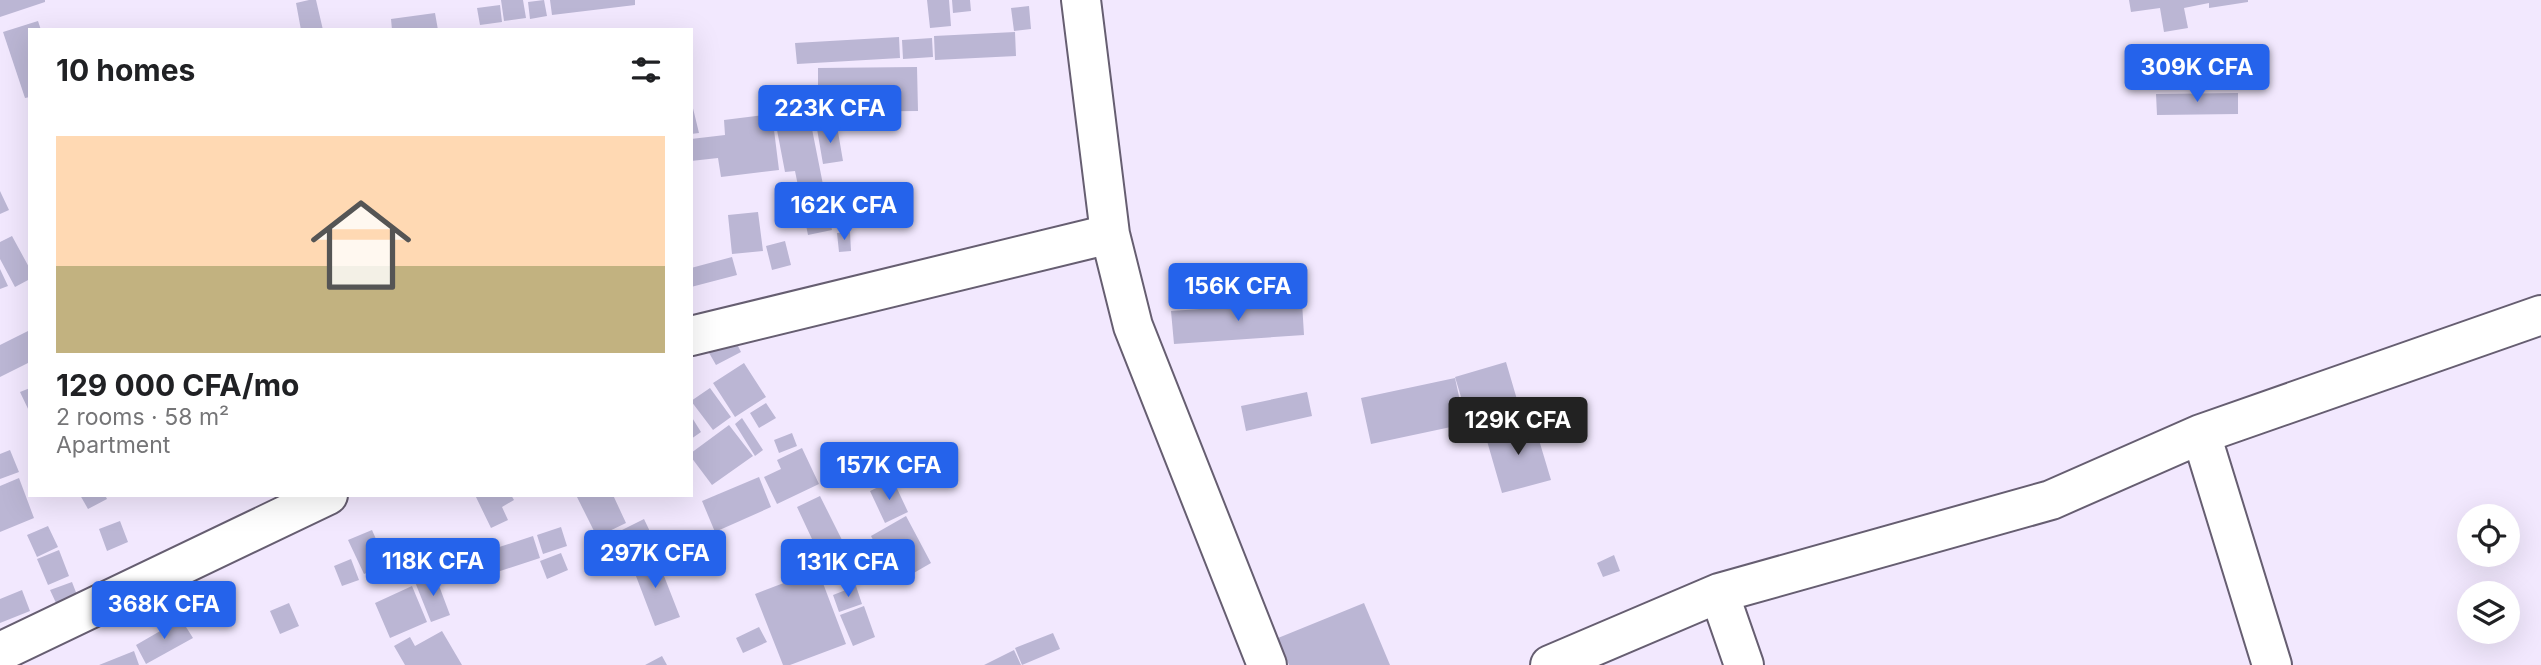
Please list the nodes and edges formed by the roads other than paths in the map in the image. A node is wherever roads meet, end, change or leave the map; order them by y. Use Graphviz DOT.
graph roads {
  1 [pos="1081,0"];
  2 [pos="1110,234"];
  3 [pos="2541,315"];
  4 [pos="693,336"];
  5 [pos="2201,435"];
  6 [pos="324,497"];
  7 [pos="1719,593"];
  8 [pos="0,652"];
  9 [pos="1267,665"];
  10 [pos="1550,665"];
  11 [pos="1744,665"];
  12 [pos="2272,665"];
  1 -- 2 [label="street"];
  2 -- 4 [label="street"];
  2 -- 9 [label="street"];
  3 -- 5 [label="street"];
  5 -- 7 [label="street"];
  5 -- 12 [label="street"];
  6 -- 8 [label="street"];
  7 -- 10 [label="street"];
  7 -- 11 [label="street"];
}
